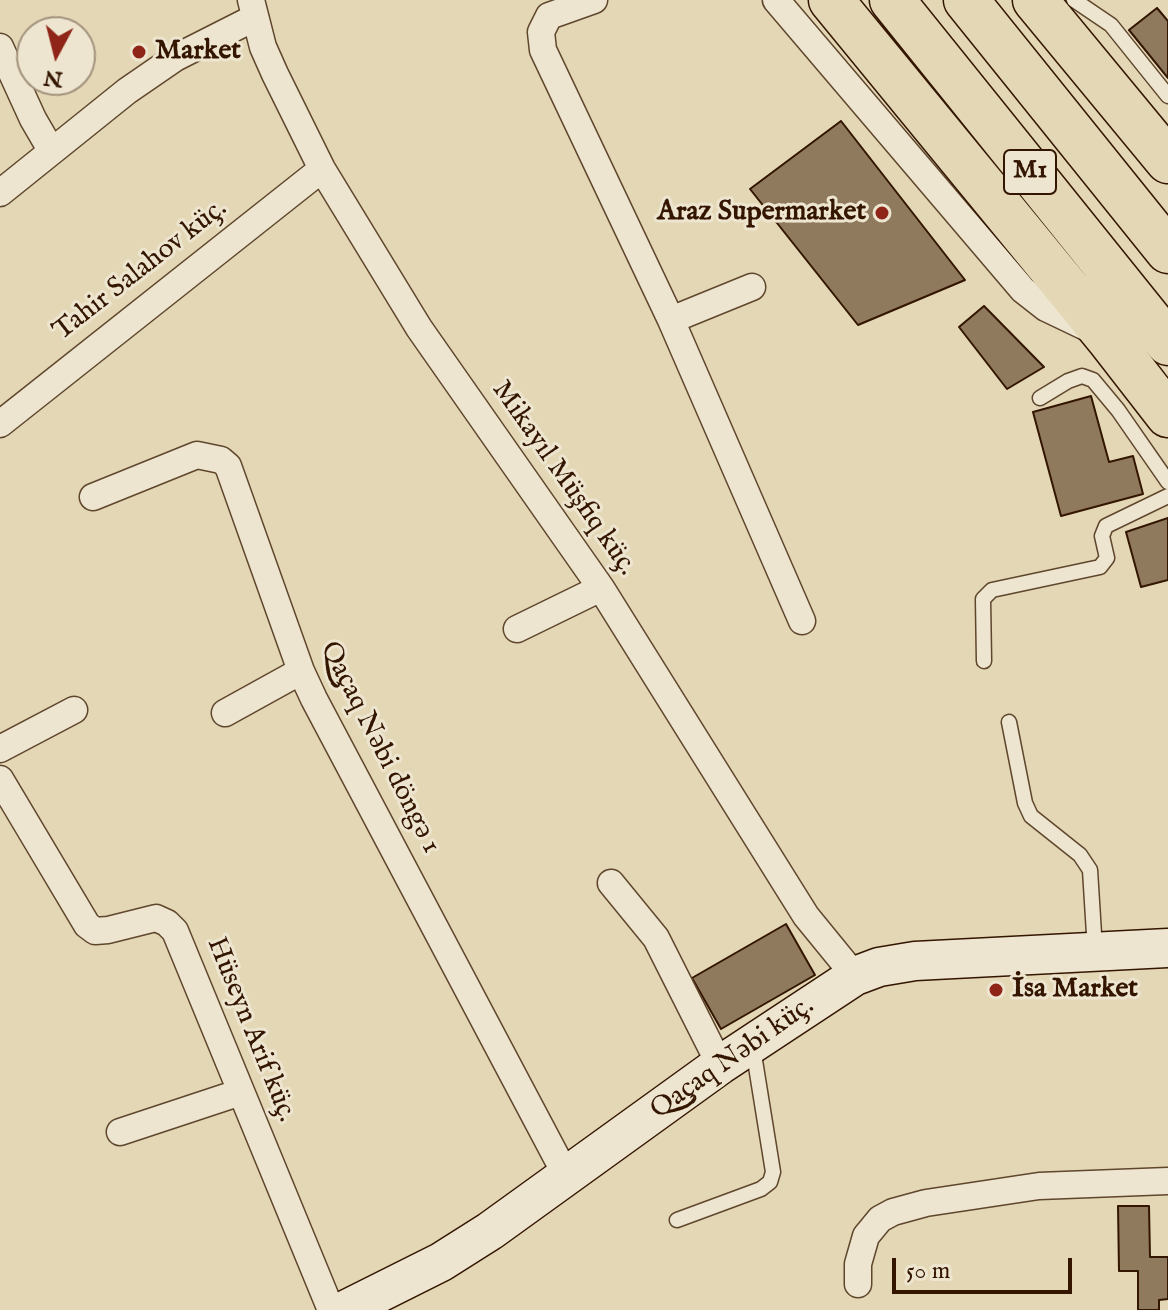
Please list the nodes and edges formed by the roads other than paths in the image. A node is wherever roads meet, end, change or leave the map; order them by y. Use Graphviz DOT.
graph roads {
  1 [pos="594,0"];
  2 [pos="776,0"];
  3 [pos="831,0"];
  4 [pos="892,0"];
  5 [pos="966,0"];
  6 [pos="1035,0"];
  7 [pos="1074,0"];
  8 [pos="253,9"];
  9 [pos="0,47"];
  10 [pos="1168,96"];
  11 [pos="1125,110"];
  12 [pos="1168,142"];
  13 [pos="51,150"];
  14 [pos="1168,161"];
  15 [pos="322,169"];
  16 [pos="0,193"];
  17 [pos="1168,251"];
  18 [pos="752,287"];
  19 [pos="671,320"];
  20 [pos="1109,339"];
  21 [pos="1168,343"];
  22 [pos="1040,398"];
  23 [pos="1166,413"];
  24 [pos="0,424"];
  25 [pos="1168,482"];
  26 [pos="1168,496"];
  27 [pos="93,497"];
  28 [pos="601,588"];
  29 [pos="802,621"];
  30 [pos="517,629"];
  31 [pos="984,661"];
  32 [pos="301,671"];
  33 [pos="74,710"];
  34 [pos="225,713"];
  35 [pos="1009,722"];
  36 [pos="0,749"];
  37 [pos="0,779"];
  38 [pos="611,883"];
  39 [pos="1168,948"];
  40 [pos="1095,950"];
  41 [pos="855,976"];
  42 [pos="752,1044"];
  43 [pos="720,1065"];
  44 [pos="241,1092"];
  45 [pos="120,1132"];
  46 [pos="567,1177"];
  47 [pos="1168,1181"];
  48 [pos="677,1220"];
  49 [pos="858,1284"];
  50 [pos="331,1310"];
  51 [pos="345,1310"];
  1 -- 19 [label="street"];
  2 -- 20 [label="street"];
  3 -- 20 [label="highway"];
  4 -- 21 [label="highway, M1"];
  5 -- 17 [label="highway, M1"];
  6 -- 11 [label="highway"];
  7 -- 10 [label="lane"];
  8 -- 13 [label="street"];
  8 -- 15 [label="street, Mikayıl Müşfiq küç."];
  9 -- 13 [label="street"];
  11 -- 12 [label="street"];
  11 -- 14 [label="highway"];
  13 -- 16 [label="street"];
  15 -- 24 [label="street, Tahir Salahov küç."];
  15 -- 28 [label="street, Mikayıl Müşfiq küç."];
  18 -- 19 [label="street"];
  19 -- 29 [label="street"];
  20 -- 23 [label="highway"];
  22 -- 25 [label="lane"];
  26 -- 31 [label="lane"];
  27 -- 32 [label="street, Qaçaq Nəbi döngə 1"];
  28 -- 30 [label="street"];
  28 -- 41 [label="street, Mikayıl Müşfiq küç."];
  32 -- 34 [label="street"];
  32 -- 46 [label="street, Qaçaq Nəbi döngə 1"];
  33 -- 36 [label="street"];
  35 -- 40 [label="lane"];
  37 -- 44 [label="street, Hüseyn Arif küç."];
  38 -- 43 [label="street"];
  39 -- 40 [label="street, Qaçaq Nəbi küç."];
  40 -- 41 [label="street, Qaçaq Nəbi küç."];
  41 -- 42 [label="street, Qaçaq Nəbi küç."];
  42 -- 43 [label="street, Qaçaq Nəbi küç."];
  42 -- 48 [label="lane"];
  43 -- 46 [label="street, Qaçaq Nəbi küç."];
  44 -- 45 [label="street"];
  44 -- 50 [label="street, Hüseyn Arif küç."];
  46 -- 51 [label="street, Qaçaq Nəbi küç."];
  47 -- 49 [label="street"];
}
